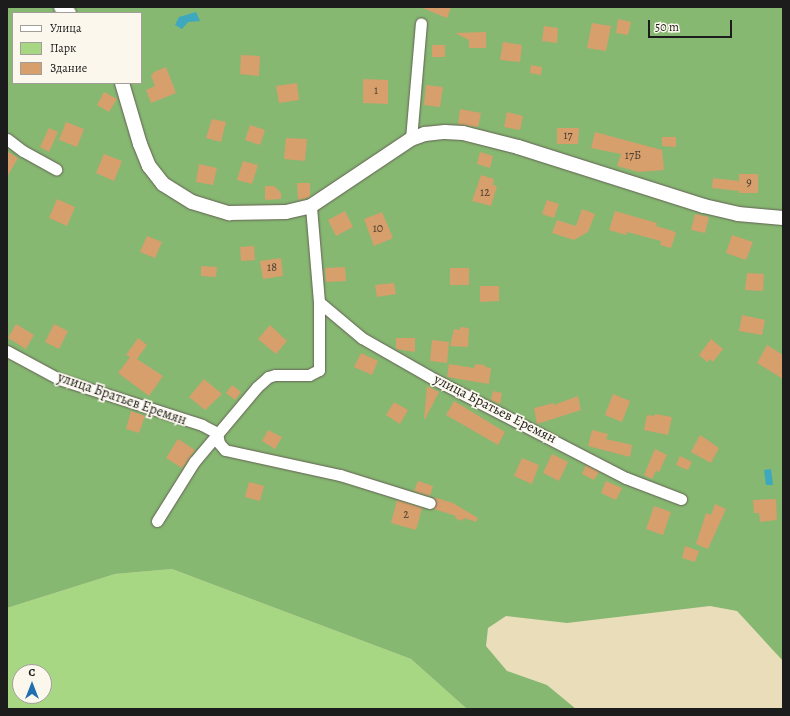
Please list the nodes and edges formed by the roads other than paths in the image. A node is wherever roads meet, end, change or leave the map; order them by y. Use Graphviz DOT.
graph roads {
  1 [pos="421,23"];
  2 [pos="122,84"];
  3 [pos="7,139"];
  4 [pos="411,139"];
  5 [pos="56,169"];
  6 [pos="311,206"];
  7 [pos="783,218"];
  8 [pos="319,302"];
  9 [pos="7,351"];
  10 [pos="217,432"];
  11 [pos="681,499"];
  12 [pos="430,503"];
  13 [pos="157,521"];
  1 -- 4 [label="street"];
  2 -- 6 [label="street"];
  3 -- 5 [label="street"];
  4 -- 6 [label="street"];
  4 -- 7 [label="street"];
  6 -- 8 [label="street"];
  8 -- 10 [label="street"];
  8 -- 11 [label="street, улица Братьев Еремян"];
  9 -- 10 [label="street, улица Братьев Еремян"];
  10 -- 12 [label="street"];
  10 -- 13 [label="street"];
}
